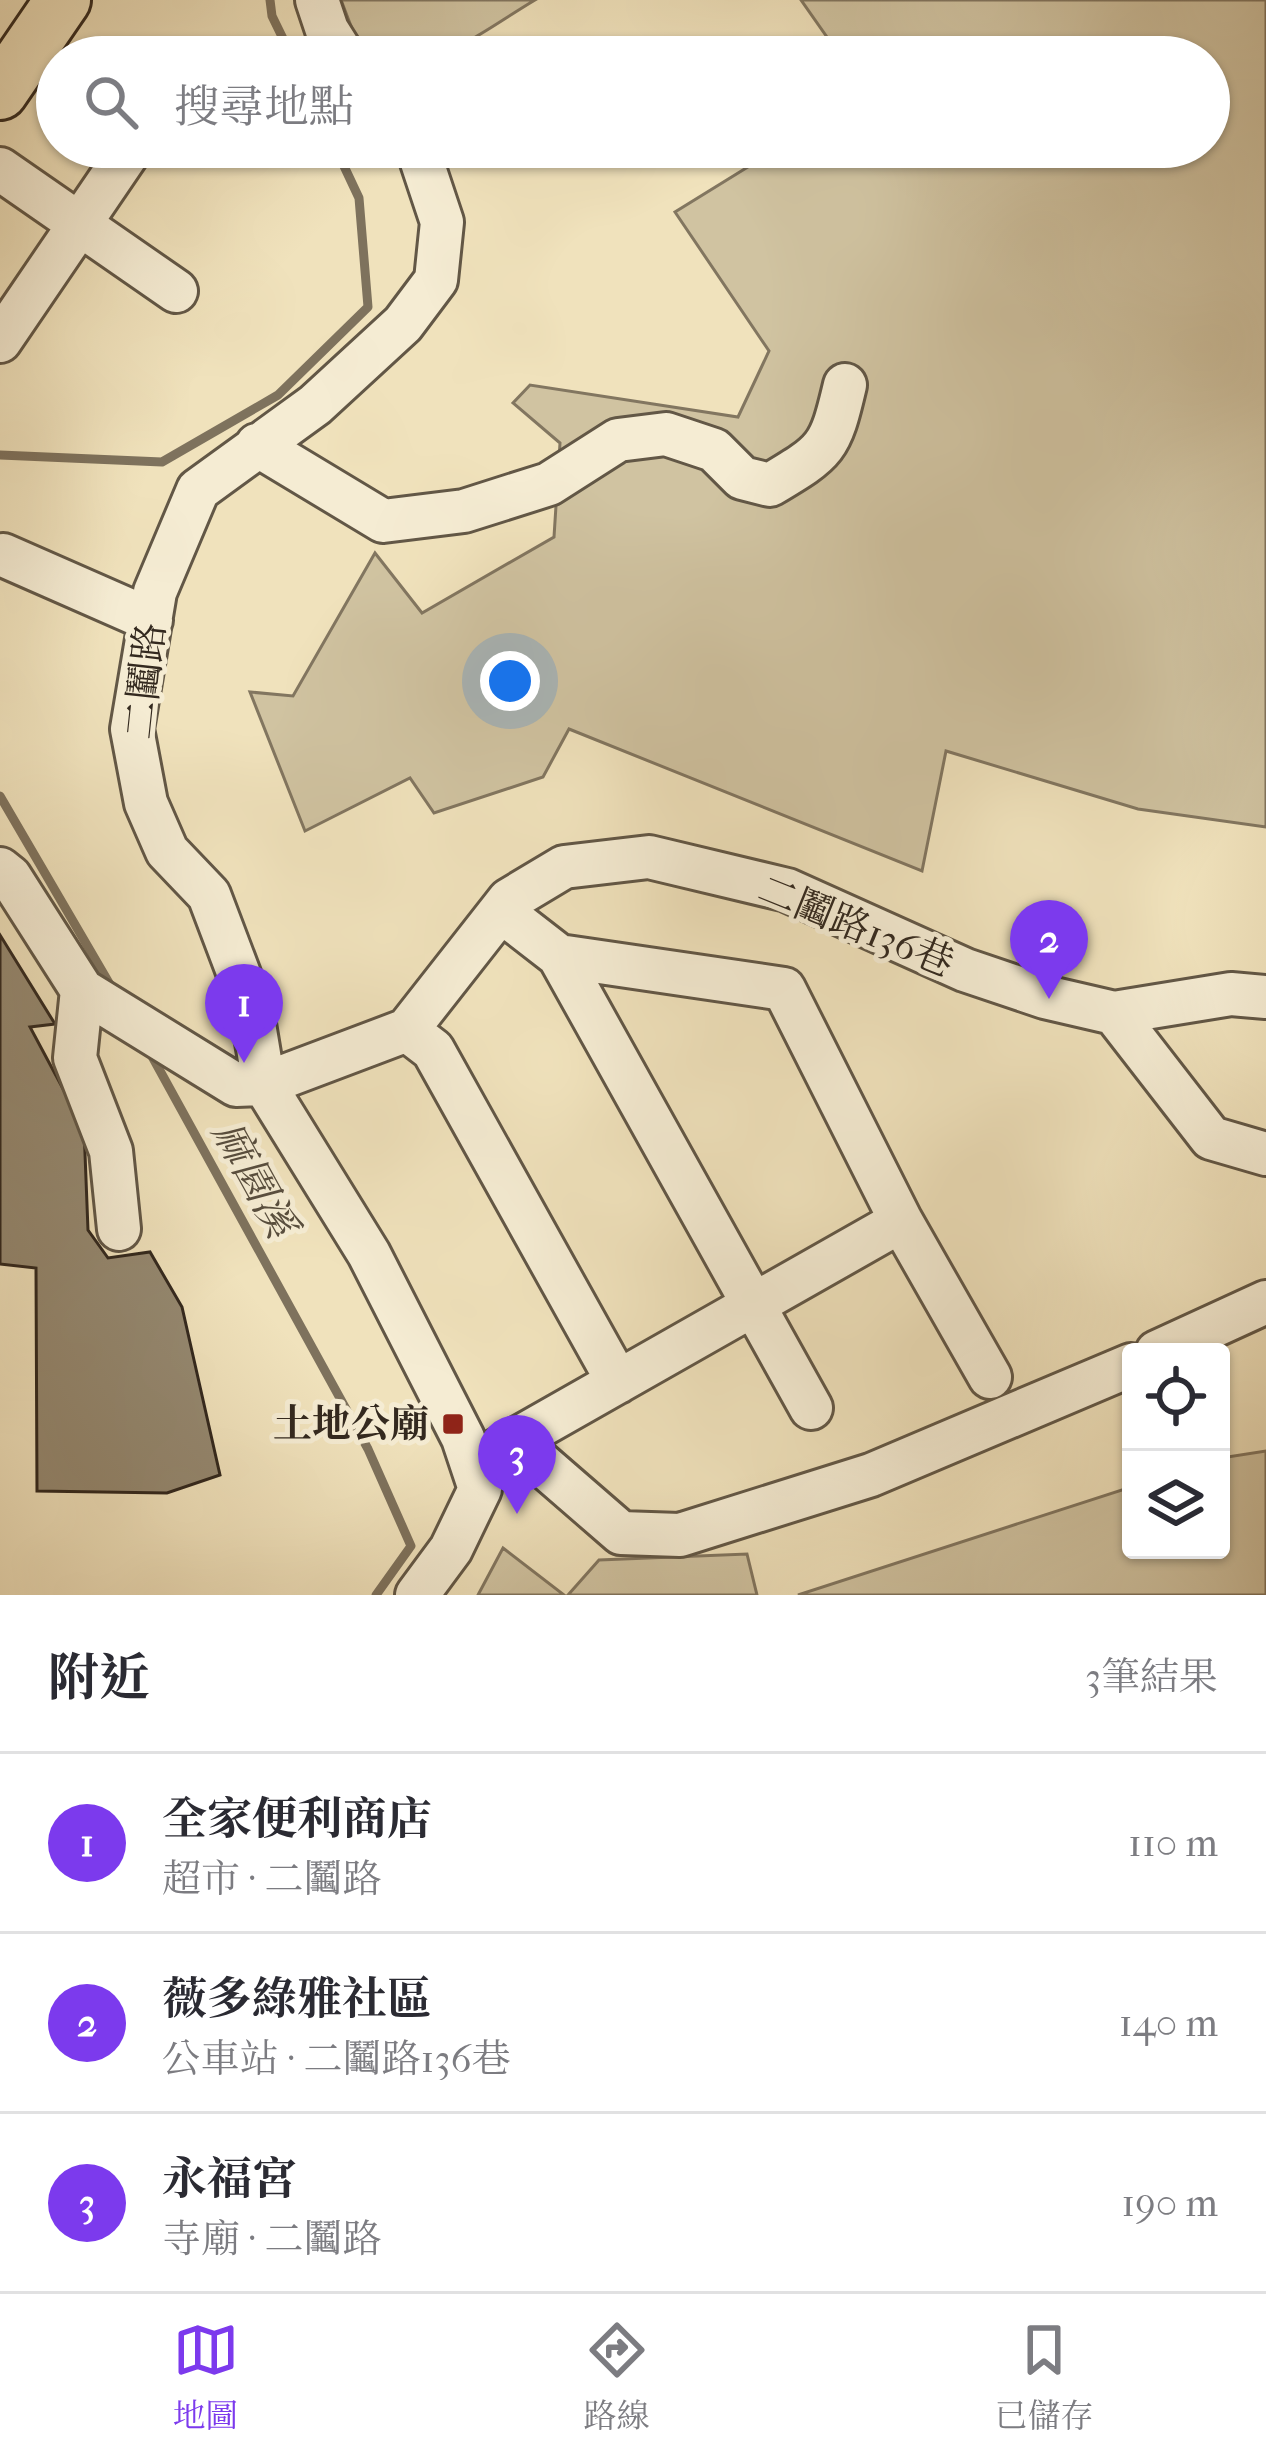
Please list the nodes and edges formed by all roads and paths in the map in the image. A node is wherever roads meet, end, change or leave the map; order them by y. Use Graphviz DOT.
graph roads {
  1 [pos="30,0"];
  2 [pos="63,0"];
  3 [pos="317,0"];
  4 [pos="38,36"];
  5 [pos="331,36"];
  6 [pos="36,39"];
  7 [pos="0,43"];
  8 [pos="0,92"];
  9 [pos="118,168"];
  10 [pos="424,168"];
  11 [pos="0,169"];
  12 [pos="80,225"];
  13 [pos="176,291"];
  14 [pos="0,341"];
  15 [pos="845,385"];
  16 [pos="256,445"];
  17 [pos="3,555"];
  18 [pos="151,620"];
  19 [pos="0,869"];
  20 [pos="501,910"];
  21 [pos="559,956"];
  22 [pos="82,990"];
  23 [pos="1266,998"];
  24 [pos="1114,1013"];
  25 [pos="407,1030"];
  26 [pos="250,1084"];
  27 [pos="1266,1154"];
  28 [pos="901,1221"];
  29 [pos="119,1229"];
  30 [pos="754,1302"];
  31 [pos="1266,1302"];
  32 [pos="1177,1343"];
  33 [pos="1122,1369"];
  34 [pos="990,1377"];
  35 [pos="618,1382"];
  36 [pos="811,1408"];
  37 [pos="515,1441"];
  38 [pos="472,1465"];
  39 [pos="417,1595"];
  1 -- 7 [label="main road"];
  2 -- 4 [label="main road"];
  3 -- 5 [label="street"];
  6 -- 8 [label="main road"];
  9 -- 12 [label="street"];
  10 -- 16 [label="street, 二鬮路"];
  11 -- 12 [label="street"];
  12 -- 13 [label="street"];
  12 -- 14 [label="street"];
  15 -- 16 [label="street"];
  16 -- 18 [label="street, 二鬮路"];
  17 -- 18 [label="street"];
  18 -- 26 [label="street, 二鬮路"];
  19 -- 22 [label="street"];
  20 -- 21 [label="street"];
  20 -- 24 [label="street, 二鬮路136巷"];
  20 -- 25 [label="street, 二鬮路136巷"];
  21 -- 28 [label="street"];
  21 -- 30 [label="street"];
  22 -- 26 [label="street"];
  22 -- 29 [label="street"];
  23 -- 24 [label="street, 二鬮路136巷"];
  24 -- 27 [label="street"];
  25 -- 26 [label="street"];
  25 -- 35 [label="street"];
  26 -- 38 [label="street, 二鬮路"];
  28 -- 30 [label="street"];
  28 -- 34 [label="street"];
  30 -- 35 [label="street"];
  30 -- 36 [label="street"];
  31 -- 32 [label="street"];
  33 -- 37 [label="street"];
  35 -- 37 [label="street"];
  37 -- 38 [label="street"];
  38 -- 39 [label="street, 二鬮路"];
}
